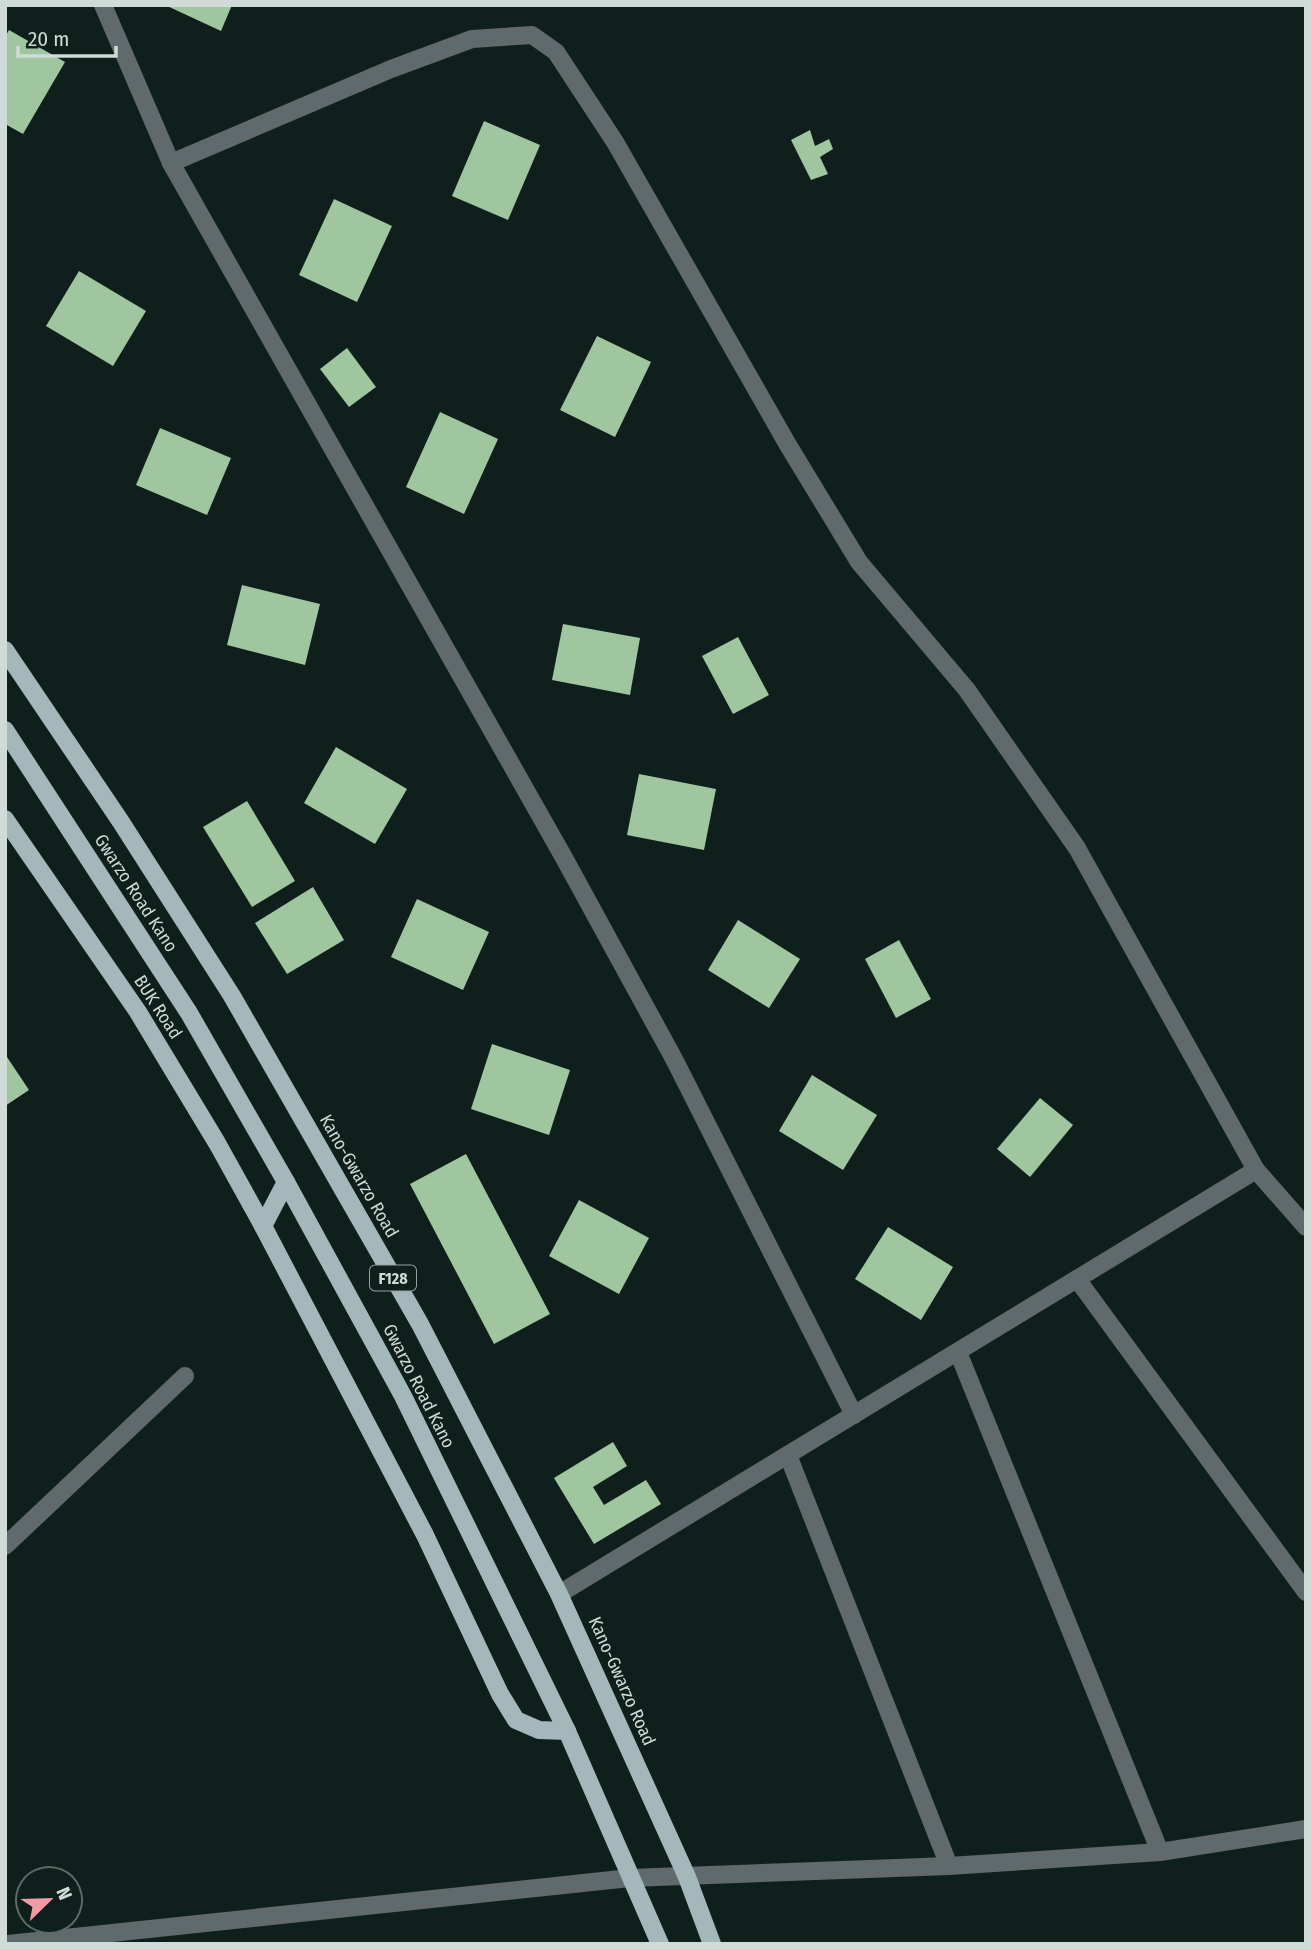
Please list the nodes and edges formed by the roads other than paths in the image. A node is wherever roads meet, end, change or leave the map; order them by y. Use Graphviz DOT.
graph roads {
  1 [pos="103,5"];
  2 [pos="171,163"];
  3 [pos="5,650"];
  4 [pos="5,730"];
  5 [pos="5,819"];
  6 [pos="1256,1170"];
  7 [pos="286,1182"];
  8 [pos="264,1226"];
  9 [pos="1306,1227"];
  10 [pos="1077,1279"];
  11 [pos="958,1352"];
  12 [pos="185,1377"];
  13 [pos="854,1415"];
  14 [pos="788,1455"];
  15 [pos="5,1546"];
  16 [pos="1306,1592"];
  17 [pos="559,1594"];
  18 [pos="567,1731"];
  19 [pos="1306,1829"];
  20 [pos="1160,1852"];
  21 [pos="949,1866"];
  22 [pos="687,1877"];
  23 [pos="630,1878"];
  24 [pos="8,1944"];
  25 [pos="660,1944"];
  26 [pos="712,1944"];
  1 -- 2 [label="street"];
  2 -- 6 [label="street"];
  2 -- 13 [label="street"];
  3 -- 17 [label="main road, Kano-Gwarzo Road / F128"];
  4 -- 7 [label="main road, Gwarzo Road Kano / F128"];
  5 -- 8 [label="main road, BUK Road"];
  6 -- 9 [label="street"];
  6 -- 10 [label="street"];
  7 -- 8 [label="main road"];
  7 -- 18 [label="main road, Gwarzo Road Kano / F128"];
  8 -- 18 [label="main road, BUK Road"];
  10 -- 11 [label="street"];
  10 -- 16 [label="street"];
  11 -- 13 [label="street"];
  11 -- 20 [label="street"];
  12 -- 15 [label="street"];
  13 -- 14 [label="street"];
  14 -- 17 [label="street"];
  14 -- 21 [label="street"];
  17 -- 22 [label="main road, Kano-Gwarzo Road / F128"];
  18 -- 23 [label="main road, Gwarzo Road Kano / F128"];
  19 -- 20 [label="street"];
  20 -- 21 [label="street"];
  21 -- 22 [label="street"];
  22 -- 23 [label="street"];
  22 -- 26 [label="main road, Kano-Gwarzo Road / F128"];
  23 -- 24 [label="street"];
  23 -- 25 [label="main road, Gwarzo Road Kano / F128"];
}
